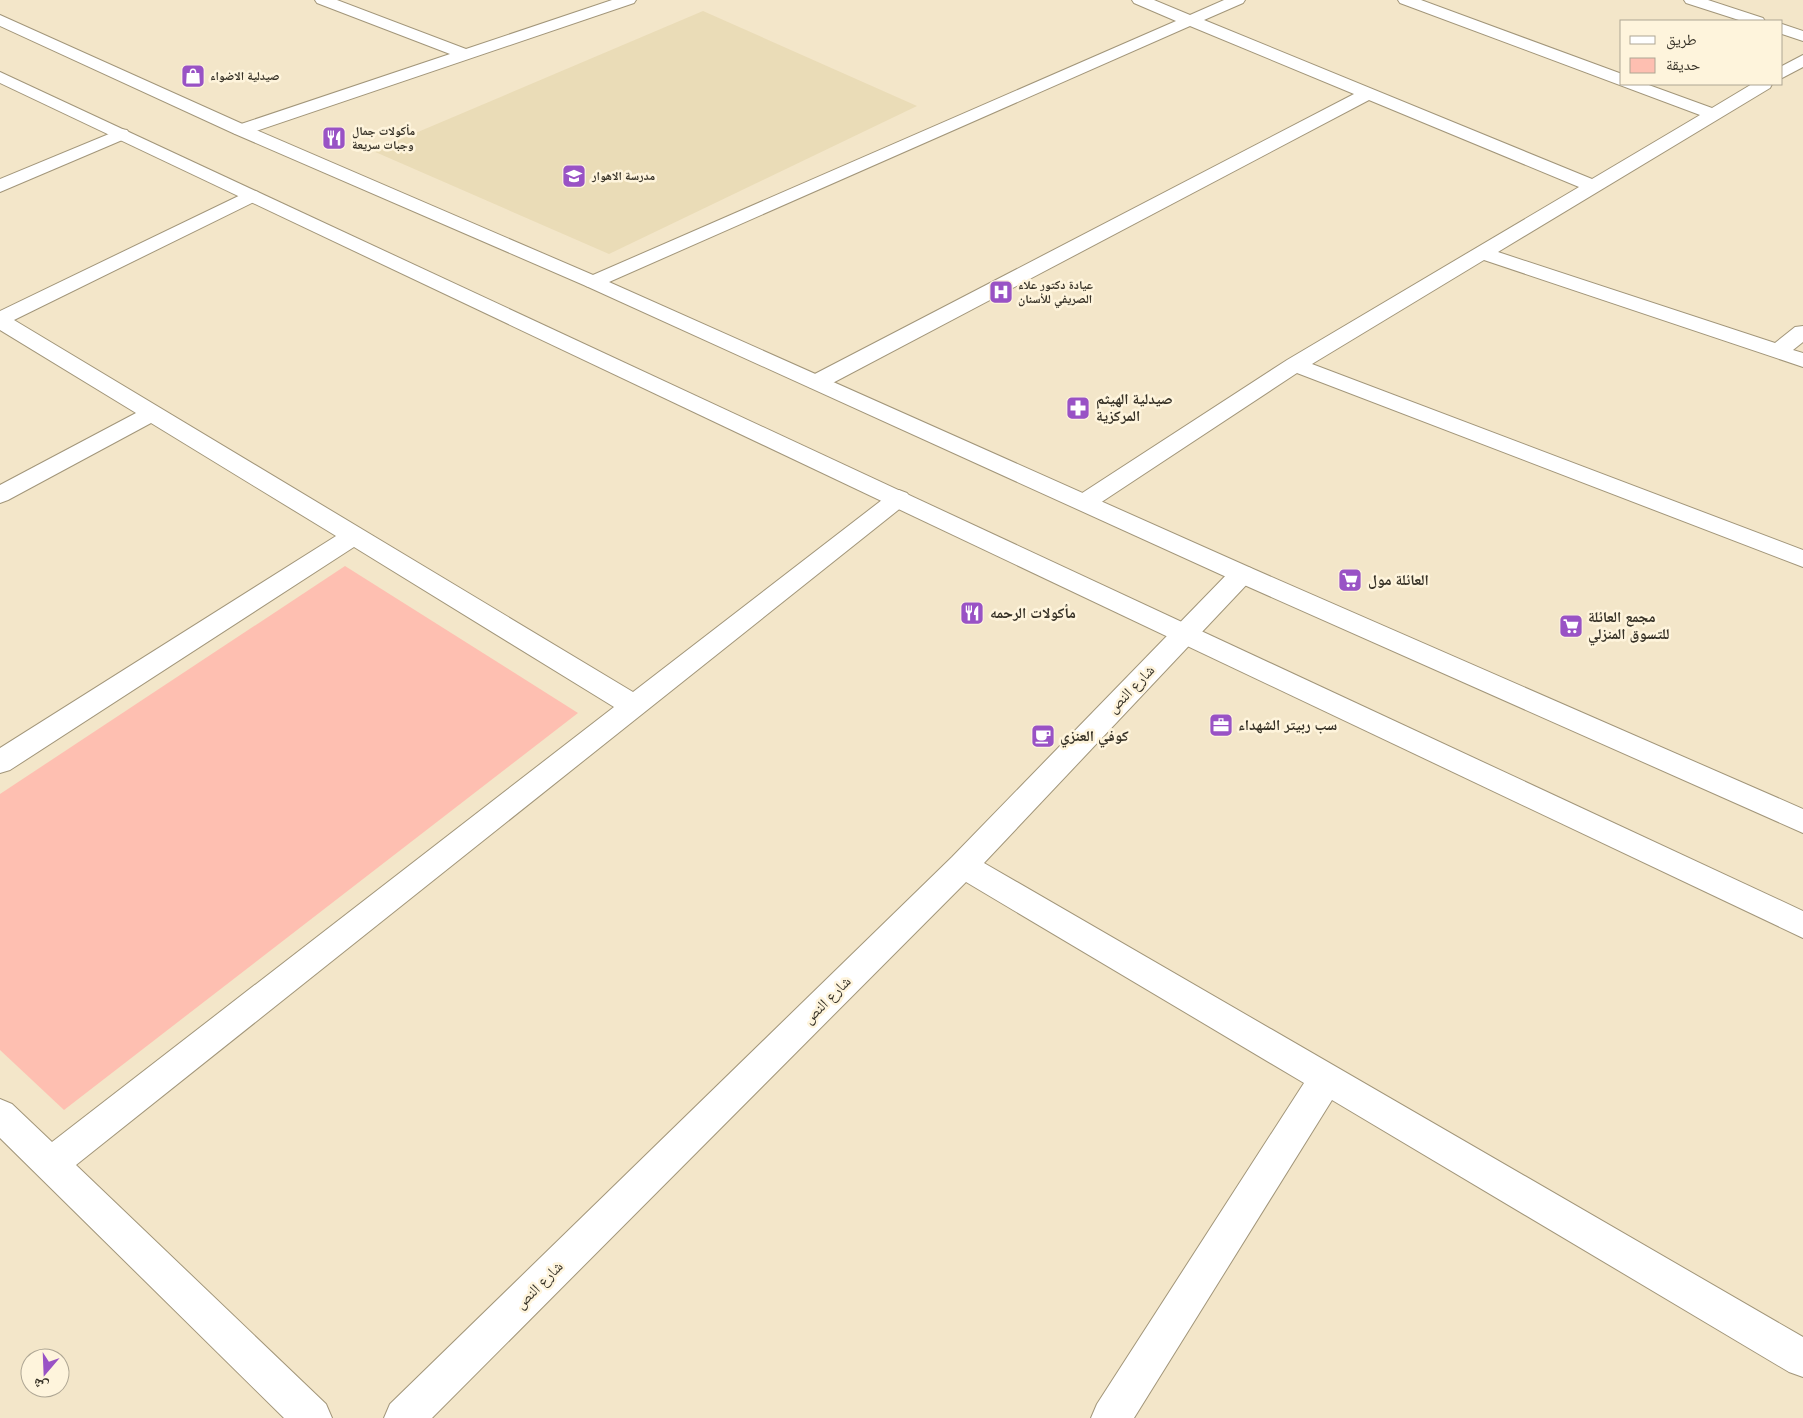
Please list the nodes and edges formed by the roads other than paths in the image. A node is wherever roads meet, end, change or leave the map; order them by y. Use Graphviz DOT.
graph roads {
  1 [pos="323,0"];
  2 [pos="628,0"];
  3 [pos="1140,0"];
  4 [pos="1237,0"];
  5 [pos="1406,0"];
  6 [pos="1692,0"];
  7 [pos="0,20"];
  8 [pos="1191,20"];
  9 [pos="1754,20"];
  10 [pos="1783,29"];
  11 [pos="1803,36"];
  12 [pos="466,55"];
  13 [pos="1803,60"];
  14 [pos="1783,72"];
  15 [pos="0,77"];
  16 [pos="1620,79"];
  17 [pos="1634,85"];
  18 [pos="1762,85"];
  19 [pos="1367,94"];
  20 [pos="1713,114"];
  21 [pos="241,130"];
  22 [pos="121,134"];
  23 [pos="0,186"];
  24 [pos="1593,186"];
  25 [pos="251,196"];
  26 [pos="1482,253"];
  27 [pos="593,282"];
  28 [pos="0,320"];
  29 [pos="1803,332"];
  30 [pos="1777,352"];
  31 [pos="1803,360"];
  32 [pos="1295,365"];
  33 [pos="817,382"];
  34 [pos="151,414"];
  35 [pos="0,495"];
  36 [pos="899,498"];
  37 [pos="1086,502"];
  38 [pos="353,537"];
  39 [pos="1803,559"];
  40 [pos="1242,574"];
  41 [pos="1184,634"];
  42 [pos="634,706"];
  43 [pos="0,762"];
  44 [pos="1803,822"];
  45 [pos="964,866"];
  46 [pos="1803,925"];
  47 [pos="1326,1079"];
  48 [pos="0,1115"];
  49 [pos="51,1164"];
  50 [pos="1803,1358"];
  51 [pos="312,1418"];
  52 [pos="404,1418"];
  53 [pos="1111,1418"];
  1 -- 12 [label="street"];
  2 -- 12 [label="street"];
  3 -- 8 [label="street"];
  4 -- 8 [label="street"];
  5 -- 16 [label="street"];
  6 -- 9 [label="street"];
  7 -- 21 [label="street"];
  8 -- 19 [label="street"];
  8 -- 27 [label="street"];
  10 -- 11 [label="street"];
  12 -- 21 [label="street"];
  13 -- 14 [label="street"];
  15 -- 22 [label="street"];
  17 -- 20 [label="street"];
  18 -- 20 [label="street"];
  19 -- 24 [label="street"];
  19 -- 33 [label="street"];
  20 -- 24 [label="street"];
  21 -- 27 [label="street"];
  22 -- 23 [label="street"];
  22 -- 25 [label="street"];
  24 -- 26 [label="street"];
  25 -- 28 [label="street"];
  25 -- 36 [label="street"];
  26 -- 30 [label="street"];
  26 -- 32 [label="street"];
  27 -- 33 [label="street"];
  28 -- 34 [label="street"];
  29 -- 30 [label="street"];
  30 -- 31 [label="street"];
  32 -- 37 [label="street"];
  32 -- 39 [label="street"];
  33 -- 37 [label="street"];
  34 -- 35 [label="street"];
  34 -- 38 [label="street"];
  36 -- 41 [label="street"];
  36 -- 42 [label="street"];
  37 -- 40 [label="street"];
  38 -- 42 [label="street"];
  38 -- 43 [label="street"];
  40 -- 41 [label="street, شارع النص"];
  40 -- 44 [label="street"];
  41 -- 45 [label="street, شارع النص"];
  41 -- 46 [label="street"];
  42 -- 49 [label="street"];
  45 -- 47 [label="street"];
  45 -- 52 [label="street, شارع النص"];
  47 -- 50 [label="street"];
  47 -- 53 [label="street"];
  48 -- 49 [label="street"];
  49 -- 51 [label="street"];
}
